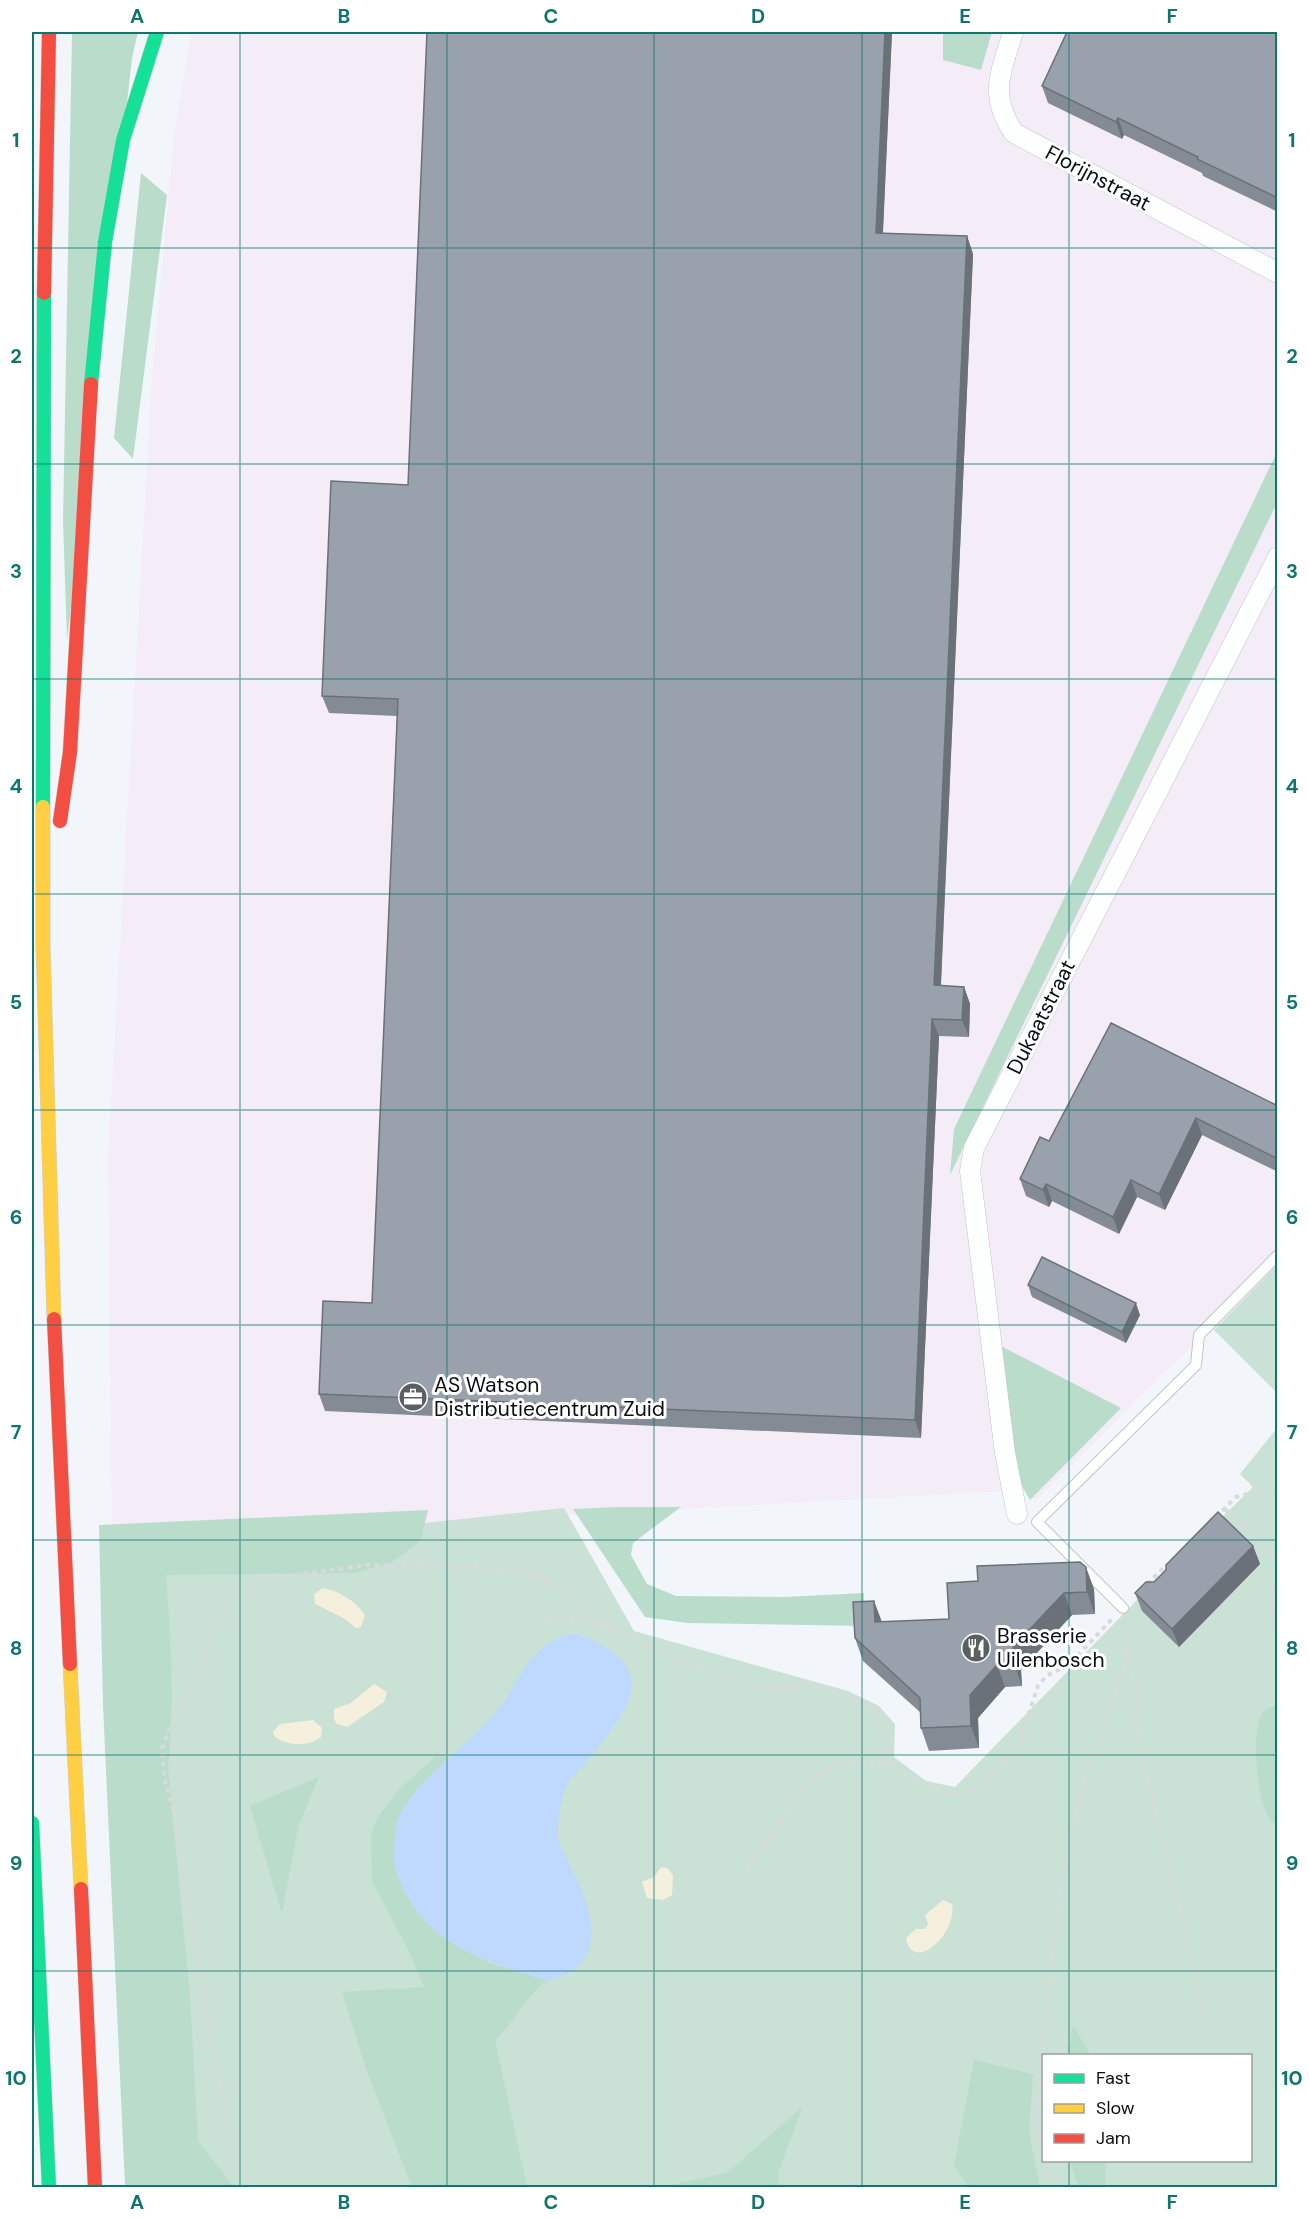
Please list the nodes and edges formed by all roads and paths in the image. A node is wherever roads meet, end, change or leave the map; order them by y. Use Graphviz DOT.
graph roads {
  1 [pos="49,32"];
  2 [pos="157,32"];
  3 [pos="1013,32"];
  4 [pos="1278,273"];
  5 [pos="1278,557"];
  6 [pos="43,945"];
  7 [pos="1278,1255"];
  8 [pos="1278,1486"];
  9 [pos="1224,1508"];
  10 [pos="1017,1514"];
  11 [pos="1208,1525"];
  12 [pos="1174,1558"];
  13 [pos="1278,1560"];
  14 [pos="1278,1572"];
  15 [pos="1123,1608"];
  16 [pos="543,1623"];
  17 [pos="613,1630"];
  18 [pos="1278,1635"];
  19 [pos="1123,1668"];
  20 [pos="882,1762"];
  21 [pos="32,1824"];
  22 [pos="747,1867"];
  23 [pos="1207,2024"];
  24 [pos="1044,2054"];
  25 [pos="1042,2071"];
  26 [pos="1042,2144"];
  27 [pos="1045,2162"];
  28 [pos="49,2187"];
  29 [pos="94,2187"];
  30 [pos="253,2187"];
  31 [pos="1050,2187"];
  1 -- 6 [label="highway"];
  2 -- 6 [label="highway"];
  3 -- 4 [label="street, Florijnstraat"];
  5 -- 10 [label="street, Dukaatstraat"];
  6 -- 29 [label="highway"];
  7 -- 15 [label="lane"];
  8 -- 9 [label="path"];
  9 -- 11 [label="path"];
  9 -- 13 [label="path"];
  12 -- 15 [label="path"];
  14 -- 18 [label="path"];
  15 -- 19 [label="path"];
  15 -- 20 [label="path"];
  16 -- 17 [label="path"];
  17 -- 20 [label="path"];
  17 -- 30 [label="path"];
  19 -- 23 [label="path"];
  19 -- 24 [label="path"];
  20 -- 22 [label="path"];
  21 -- 28 [label="highway"];
  25 -- 26 [label="path"];
  27 -- 31 [label="path"];
}
